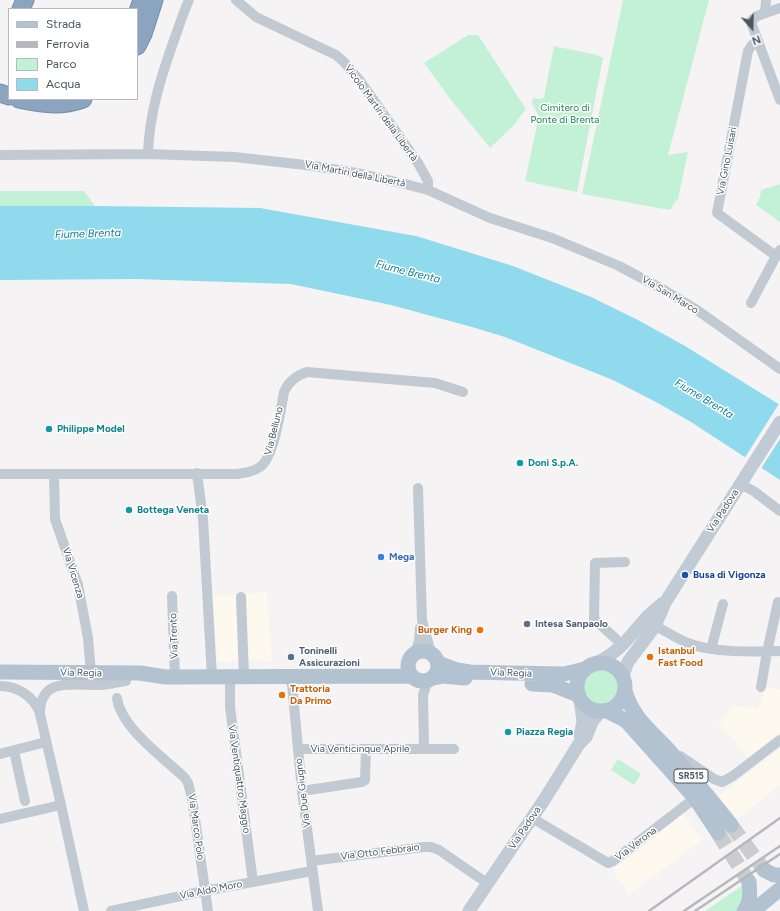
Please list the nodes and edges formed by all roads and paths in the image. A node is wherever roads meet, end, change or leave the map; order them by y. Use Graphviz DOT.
graph roads {
  1 [pos="142,0"];
  2 [pos="154,0"];
  3 [pos="189,0"];
  4 [pos="236,0"];
  5 [pos="766,0"];
  6 [pos="780,8"];
  7 [pos="138,11"];
  8 [pos="765,13"];
  9 [pos="758,41"];
  10 [pos="138,44"];
  11 [pos="24,100"];
  12 [pos="79,100"];
  13 [pos="780,100"];
  14 [pos="148,154"];
  15 [pos="0,155"];
  16 [pos="428,190"];
  17 [pos="552,238"];
  18 [pos="778,253"];
  19 [pos="751,303"];
  20 [pos="780,369"];
  21 [pos="463,392"];
  22 [pos="780,422"];
  23 [pos="0,474"];
  24 [pos="54,474"];
  25 [pos="197,474"];
  26 [pos="745,482"];
  27 [pos="418,488"];
  28 [pos="780,511"];
  29 [pos="625,562"];
  30 [pos="172,596"];
  31 [pos="240,597"];
  32 [pos="666,601"];
  33 [pos="778,602"];
  34 [pos="723,604"];
  35 [pos="422,620"];
  36 [pos="655,626"];
  37 [pos="616,639"];
  38 [pos="711,649"];
  39 [pos="780,651"];
  40 [pos="767,652"];
  41 [pos="412,656"];
  42 [pos="434,658"];
  43 [pos="590,666"];
  44 [pos="0,672"];
  45 [pos="91,673"];
  46 [pos="623,675"];
  47 [pos="384,676"];
  48 [pos="411,676"];
  49 [pos="168,677"];
  50 [pos="212,677"];
  51 [pos="237,677"];
  52 [pos="286,677"];
  53 [pos="430,679"];
  54 [pos="0,680"];
  55 [pos="126,681"];
  56 [pos="0,686"];
  57 [pos="761,687"];
  58 [pos="625,692"];
  59 [pos="579,697"];
  60 [pos="117,698"];
  61 [pos="604,711"];
  62 [pos="40,714"];
  63 [pos="780,740"];
  64 [pos="46,742"];
  65 [pos="580,744"];
  66 [pos="424,749"];
  67 [pos="454,749"];
  68 [pos="14,750"];
  69 [pos="366,750"];
  70 [pos="298,751"];
  71 [pos="672,753"];
  72 [pos="0,754"];
  73 [pos="302,791"];
  74 [pos="695,798"];
  75 [pos="25,801"];
  76 [pos="61,805"];
  77 [pos="532,818"];
  78 [pos="0,819"];
  79 [pos="311,866"];
  80 [pos="764,870"];
  81 [pos="780,875"];
  82 [pos="253,882"];
  83 [pos="749,882"];
  84 [pos="487,883"];
  85 [pos="780,889"];
  86 [pos="204,891"];
  87 [pos="84,911"];
  88 [pos="111,911"];
  89 [pos="208,911"];
  90 [pos="318,911"];
  91 [pos="469,911"];
  92 [pos="744,911"];
  93 [pos="753,911"];
  1 -- 7 [label="highway"];
  2 -- 10 [label="highway"];
  3 -- 14 [label="street"];
  4 -- 16 [label="street, Vicolo Martiri della Libertà"];
  5 -- 8 [label="street"];
  6 -- 8 [label="street"];
  8 -- 9 [label="street"];
  9 -- 13 [label="street"];
  9 -- 18 [label="street, Via Gino Luisari"];
  11 -- 12 [label="highway"];
  14 -- 15 [label="street, Via Martiri della Libertà"];
  14 -- 16 [label="street, Via Martiri della Libertà"];
  16 -- 17 [label="street, Via Martiri della Libertà"];
  17 -- 20 [label="street, Via San Marco"];
  18 -- 19 [label="street, Via Gino Luisari"];
  21 -- 25 [label="street, Via Belluno"];
  22 -- 26 [label="main road, Via Padova"];
  23 -- 24 [label="street, Via Belluno"];
  24 -- 25 [label="street, Via Belluno"];
  24 -- 45 [label="street, Via Vicenza"];
  25 -- 50 [label="street"];
  26 -- 28 [label="street"];
  26 -- 32 [label="main road, Via Padova"];
  27 -- 35 [label="street"];
  29 -- 37 [label="street"];
  30 -- 49 [label="street, Via Trento"];
  31 -- 51 [label="street"];
  32 -- 36 [label="main road, Via Padova"];
  32 -- 43 [label="main road, Via Padova"];
  33 -- 40 [label="street"];
  34 -- 38 [label="street"];
  35 -- 41 [label="street"];
  35 -- 42 [label="street"];
  36 -- 38 [label="street"];
  36 -- 46 [label="main road, Via Padova"];
  38 -- 40 [label="street"];
  39 -- 40 [label="street"];
  40 -- 57 [label="street"];
  41 -- 42 [label="main road"];
  41 -- 47 [label="main road"];
  41 -- 48 [label="main road"];
  42 -- 43 [label="main road, Via Regia"];
  42 -- 53 [label="main road"];
  43 -- 46 [label="main road"];
  43 -- 59 [label="main road, Via Padova"];
  44 -- 45 [label="main road, Via Regia"];
  45 -- 49 [label="main road, Via Regia"];
  46 -- 58 [label="main road"];
  47 -- 48 [label="main road, Via Regia"];
  47 -- 52 [label="main road, Via Regia"];
  48 -- 53 [label="main road"];
  49 -- 50 [label="main road, Via Regia"];
  49 -- 55 [label="main road, Via Regia"];
  50 -- 51 [label="main road, Via Regia"];
  51 -- 52 [label="main road, Via Regia"];
  51 -- 82 [label="street, Via Ventiquattro Maggio"];
  52 -- 70 [label="street, Via Due Giugno"];
  53 -- 59 [label="main road, Via Regia"];
  53 -- 66 [label="street, Via Venticinque Aprile"];
  54 -- 55 [label="main road, Via Regia"];
  55 -- 62 [label="street"];
  56 -- 62 [label="street"];
  58 -- 61 [label="main road, Via Padova"];
  58 -- 71 [label="main road, SR515"];
  59 -- 61 [label="main road"];
  59 -- 65 [label="main road, Via Padova"];
  60 -- 86 [label="street, Via Marco Polo"];
  61 -- 65 [label="main road, Via Padova"];
  61 -- 74 [label="main road, SR515"];
  62 -- 64 [label="street"];
  63 -- 71 [label="street"];
  64 -- 68 [label="street"];
  64 -- 76 [label="street"];
  65 -- 77 [label="main road, Via Padova"];
  66 -- 67 [label="street, Via Venticinque Aprile"];
  66 -- 69 [label="street, Via Venticinque Aprile"];
  68 -- 72 [label="street"];
  68 -- 75 [label="street"];
  69 -- 70 [label="street, Via Venticinque Aprile"];
  69 -- 73 [label="street"];
  70 -- 73 [label="street, Via Due Giugno"];
  71 -- 74 [label="main road, SR515"];
  73 -- 79 [label="street, Via Due Giugno"];
  74 -- 77 [label="street, Via Verona"];
  76 -- 78 [label="street"];
  76 -- 87 [label="street"];
  77 -- 84 [label="main road, Via Padova"];
  79 -- 82 [label="street, Via Aldo Moro"];
  79 -- 84 [label="street, Via Otto Febbraio"];
  79 -- 90 [label="street, Via Due Giugno"];
  80 -- 81 [label="main road"];
  82 -- 86 [label="street, Via Aldo Moro"];
  83 -- 92 [label="main road"];
  84 -- 91 [label="main road, Via Padova"];
  85 -- 93 [label="main road"];
  86 -- 88 [label="street, Via Aldo Moro"];
  86 -- 89 [label="street, Via Marco Polo"];
}
